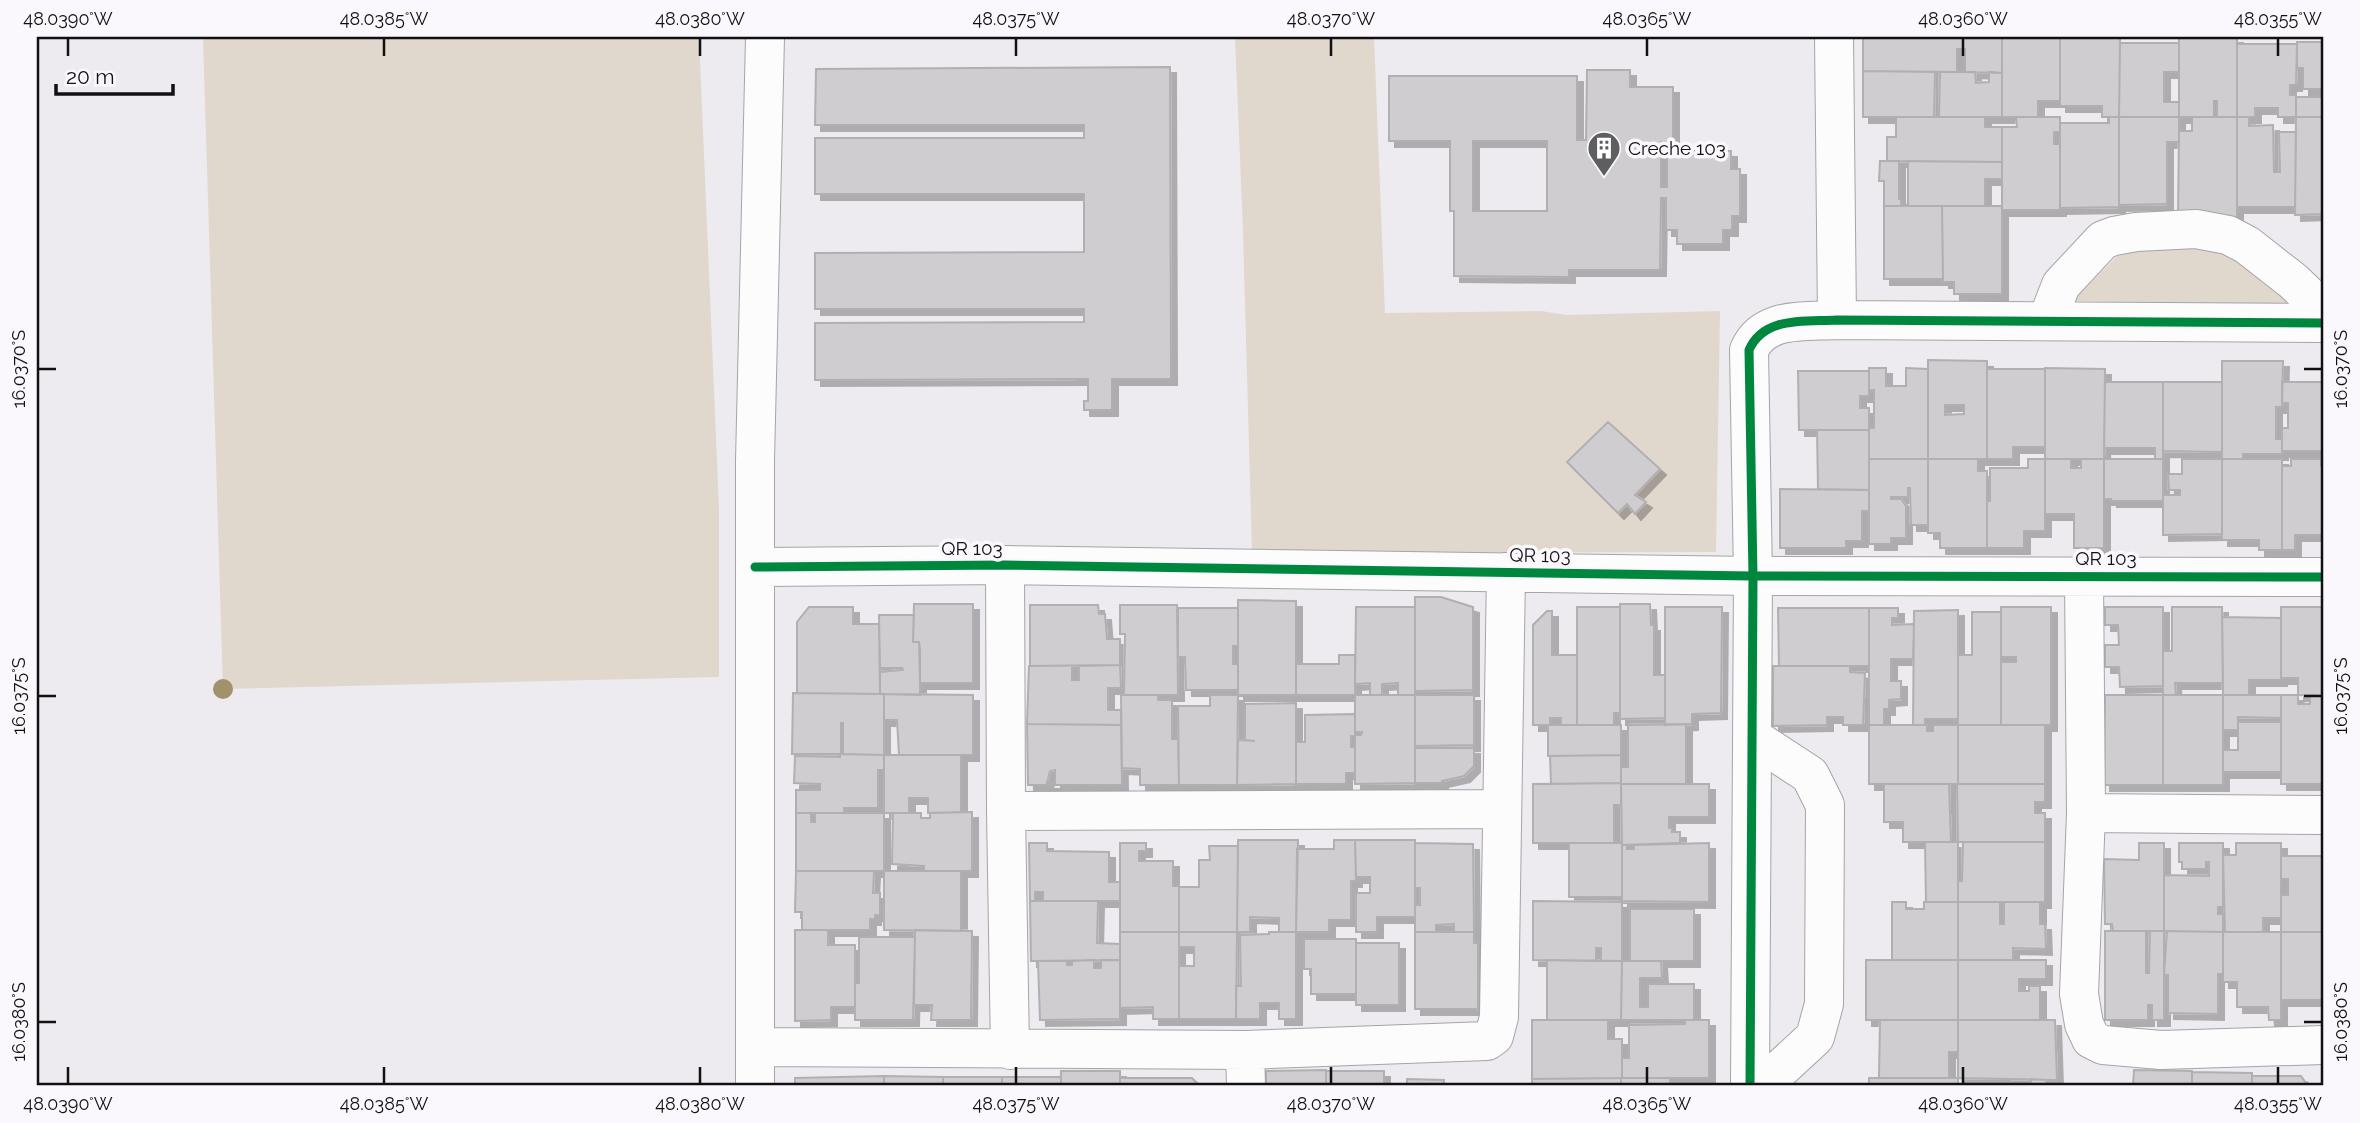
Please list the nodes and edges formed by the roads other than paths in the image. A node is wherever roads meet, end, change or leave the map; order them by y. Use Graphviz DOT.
graph roads {
  1 [pos="765,37"];
  2 [pos="1834,37"];
  3 [pos="2323,310"];
  4 [pos="1837,320"];
  5 [pos="2047,321"];
  6 [pos="2323,323"];
  7 [pos="1005,565"];
  8 [pos="755,566"];
  9 [pos="1506,572"];
  10 [pos="1753,576"];
  11 [pos="2084,576"];
  12 [pos="2323,577"];
  13 [pos="1752,737"];
  14 [pos="1502,809"];
  15 [pos="1006,811"];
  16 [pos="2086,813"];
  17 [pos="2323,815"];
  18 [pos="2323,1045"];
  19 [pos="755,1047"];
  20 [pos="1010,1050"];
  21 [pos="1245,1068"];
  22 [pos="755,1086"];
  23 [pos="1750,1086"];
  24 [pos="1762,1086"];
  1 -- 8 [label="street"];
  2 -- 4 [label="street"];
  3 -- 5 [label="street"];
  4 -- 5 [label="street"];
  4 -- 10 [label="street"];
  5 -- 6 [label="street"];
  7 -- 8 [label="street, QR 103"];
  7 -- 9 [label="street, QR 103"];
  7 -- 15 [label="street"];
  8 -- 19 [label="street"];
  9 -- 10 [label="street, QR 103"];
  9 -- 14 [label="street"];
  10 -- 11 [label="street, QR 103"];
  10 -- 13 [label="street"];
  11 -- 12 [label="street, QR 103"];
  11 -- 16 [label="street"];
  13 -- 23 [label="street"];
  13 -- 24 [label="street"];
  14 -- 15 [label="street"];
  14 -- 21 [label="street"];
  15 -- 20 [label="street"];
  16 -- 17 [label="street"];
  16 -- 18 [label="street"];
  19 -- 20 [label="street"];
  19 -- 22 [label="street"];
  20 -- 21 [label="street"];
}
